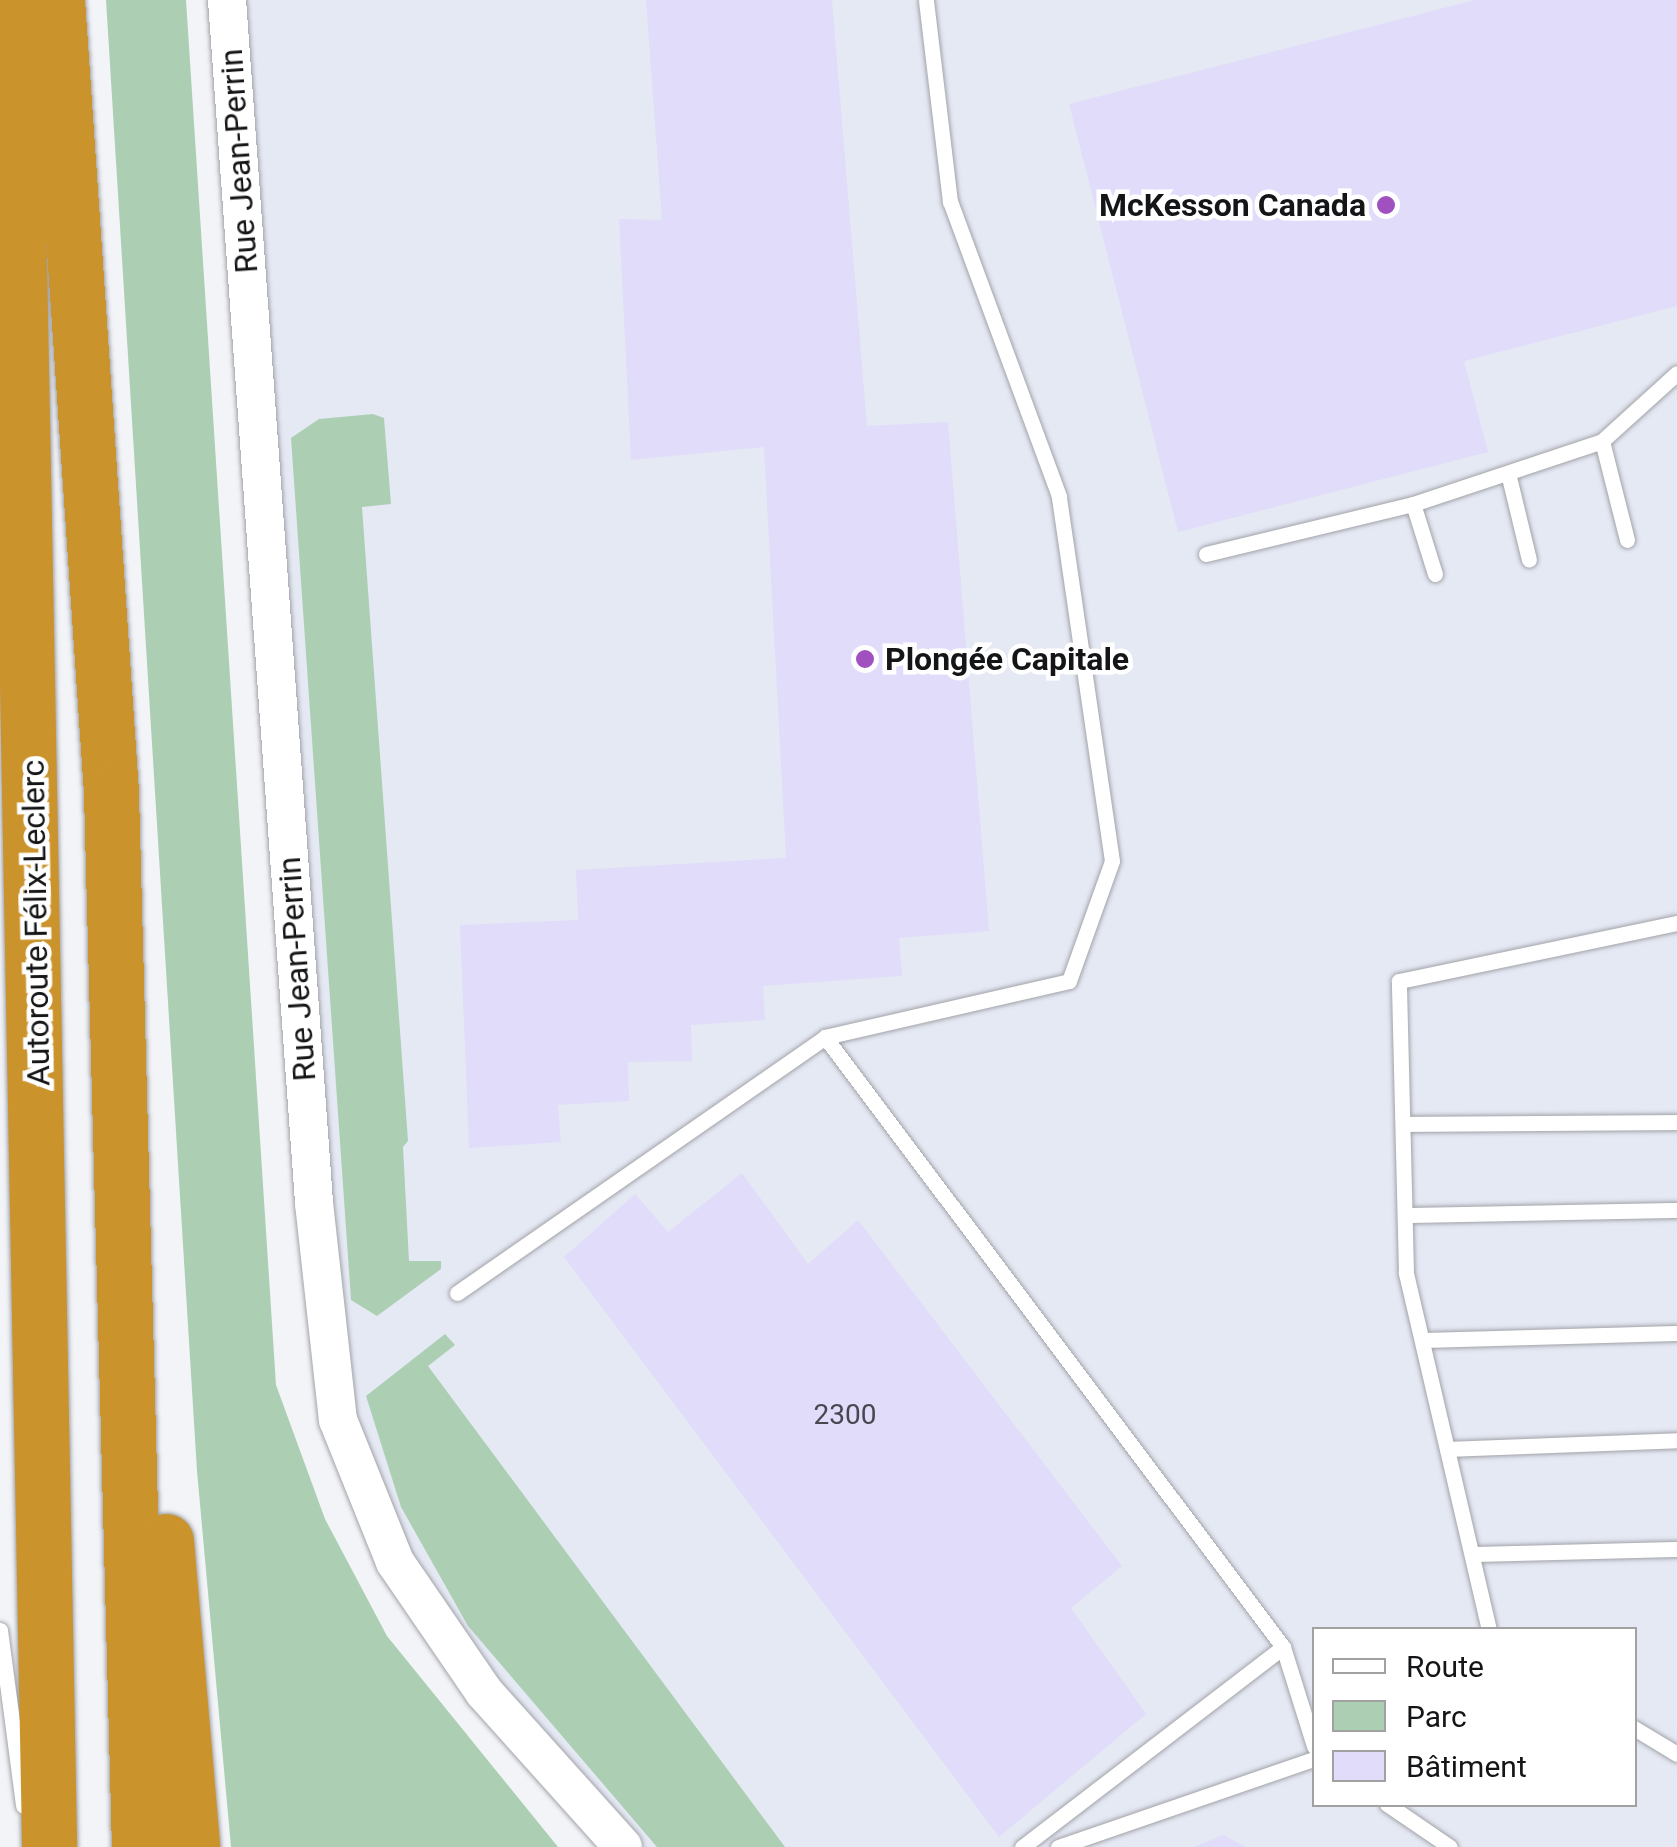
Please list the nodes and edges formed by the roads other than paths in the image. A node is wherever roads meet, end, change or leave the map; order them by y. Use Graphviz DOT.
graph roads {
  1 [pos="14,0"];
  2 [pos="57,0"];
  3 [pos="227,0"];
  4 [pos="926,0"];
  5 [pos="1677,373"];
  6 [pos="1602,441"];
  7 [pos="1508,473"];
  8 [pos="1413,504"];
  9 [pos="1627,540"];
  10 [pos="1206,554"];
  11 [pos="1529,560"];
  12 [pos="1436,574"];
  13 [pos="32,678"];
  14 [pos="9,771"];
  15 [pos="113,856"];
  16 [pos="1677,923"];
  17 [pos="825,1037"];
  18 [pos="1677,1122"];
  19 [pos="1403,1124"];
  20 [pos="1677,1210"];
  21 [pos="1405,1215"];
  22 [pos="457,1293"];
  23 [pos="1677,1332"];
  24 [pos="1422,1340"];
  25 [pos="1677,1440"];
  26 [pos="1448,1450"];
  27 [pos="1677,1549"];
  28 [pos="1472,1554"];
  29 [pos="1489,1627"];
  30 [pos="0,1630"];
  31 [pos="1283,1647"];
  32 [pos="1637,1730"];
  33 [pos="1312,1740"];
  34 [pos="1677,1754"];
  35 [pos="1312,1760"];
  36 [pos="1392,1807"];
  37 [pos="37,1837"];
  38 [pos="139,1847"];
  39 [pos="192,1847"];
  40 [pos="623,1847"];
  41 [pos="1022,1847"];
  42 [pos="1058,1847"];
  43 [pos="1450,1847"];
  1 -- 13 [label="highway, Autoroute Félix-Leclerc"];
  2 -- 15 [label="highway"];
  3 -- 40 [label="street, Rue Jean-Perrin"];
  4 -- 17 [label="lane"];
  5 -- 6 [label="lane"];
  6 -- 7 [label="lane"];
  6 -- 9 [label="lane"];
  7 -- 8 [label="lane"];
  7 -- 11 [label="lane"];
  8 -- 10 [label="lane"];
  8 -- 12 [label="lane"];
  13 -- 14 [label="lane"];
  13 -- 37 [label="highway, Autoroute Félix-Leclerc"];
  15 -- 38 [label="highway"];
  15 -- 39 [label="highway"];
  16 -- 19 [label="lane"];
  17 -- 22 [label="lane"];
  17 -- 31 [label="lane"];
  18 -- 19 [label="lane"];
  19 -- 21 [label="lane"];
  20 -- 21 [label="lane"];
  21 -- 24 [label="lane"];
  23 -- 24 [label="lane"];
  24 -- 26 [label="lane"];
  25 -- 26 [label="lane"];
  26 -- 28 [label="lane"];
  27 -- 28 [label="lane"];
  28 -- 29 [label="lane"];
  30 -- 37 [label="lane"];
  31 -- 33 [label="lane"];
  31 -- 41 [label="lane"];
  32 -- 34 [label="lane"];
  35 -- 42 [label="lane"];
  36 -- 43 [label="lane"];
}
